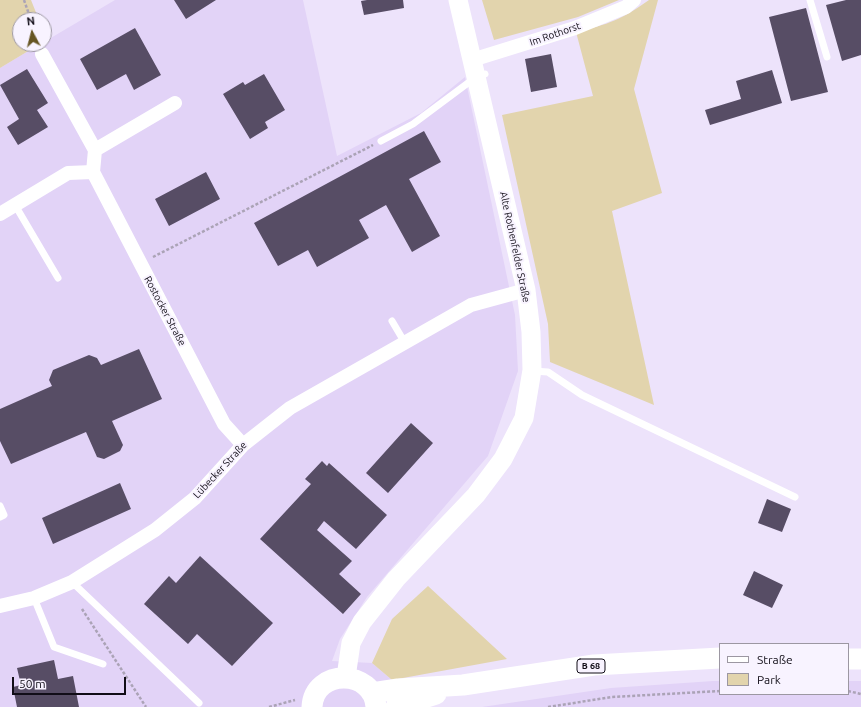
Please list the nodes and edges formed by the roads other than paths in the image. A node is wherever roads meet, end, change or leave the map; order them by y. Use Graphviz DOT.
graph roads {
  1 [pos="458,0"];
  2 [pos="634,0"];
  3 [pos="810,0"];
  4 [pos="42,54"];
  5 [pos="827,57"];
  6 [pos="478,70"];
  7 [pos="175,103"];
  8 [pos="381,141"];
  9 [pos="94,150"];
  10 [pos="93,172"];
  11 [pos="15,205"];
  12 [pos="0,214"];
  13 [pos="58,278"];
  14 [pos="526,290"];
  15 [pos="392,321"];
  16 [pos="405,343"];
  17 [pos="532,370"];
  18 [pos="243,445"];
  19 [pos="795,497"];
  20 [pos="0,506"];
  21 [pos="0,517"];
  22 [pos="72,582"];
  23 [pos="34,598"];
  24 [pos="0,606"];
  25 [pos="719,658"];
  26 [pos="849,659"];
  27 [pos="861,659"];
  28 [pos="103,664"];
  29 [pos="346,677"];
  30 [pos="463,685"];
  31 [pos="374,700"];
  32 [pos="199,703"];
  33 [pos="305,705"];
  34 [pos="396,707"];
  1 -- 6 [label="street, Alte Rothenfelder Straße"];
  2 -- 6 [label="street, Im Rothorst"];
  3 -- 5 [label="lane"];
  4 -- 9 [label="street"];
  6 -- 8 [label="lane"];
  6 -- 14 [label="street, Alte Rothenfelder Straße"];
  7 -- 9 [label="street"];
  9 -- 10 [label="street, Rostocker Straße"];
  10 -- 11 [label="street"];
  10 -- 18 [label="street, Rostocker Straße"];
  11 -- 12 [label="street"];
  11 -- 13 [label="lane"];
  14 -- 16 [label="street, Lübecker Straße"];
  14 -- 17 [label="street, Alte Rothenfelder Straße"];
  15 -- 16 [label="lane"];
  16 -- 18 [label="street, Lübecker Straße"];
  17 -- 19 [label="lane"];
  17 -- 29 [label="street, Alte Rothenfelder Straße"];
  18 -- 22 [label="street, Lübecker Straße"];
  20 -- 21 [label="lane"];
  22 -- 23 [label="street, Lübecker Straße"];
  22 -- 32 [label="lane"];
  23 -- 24 [label="street, Lübecker Straße"];
  23 -- 28 [label="lane"];
  25 -- 30 [label="main road, B 68"];
  26 -- 27 [label="main road"];
  29 -- 31 [label="main road"];
  29 -- 33 [label="main road"];
  30 -- 31 [label="main road, B 68"];
  30 -- 34 [label="main road, B 68"];
}
